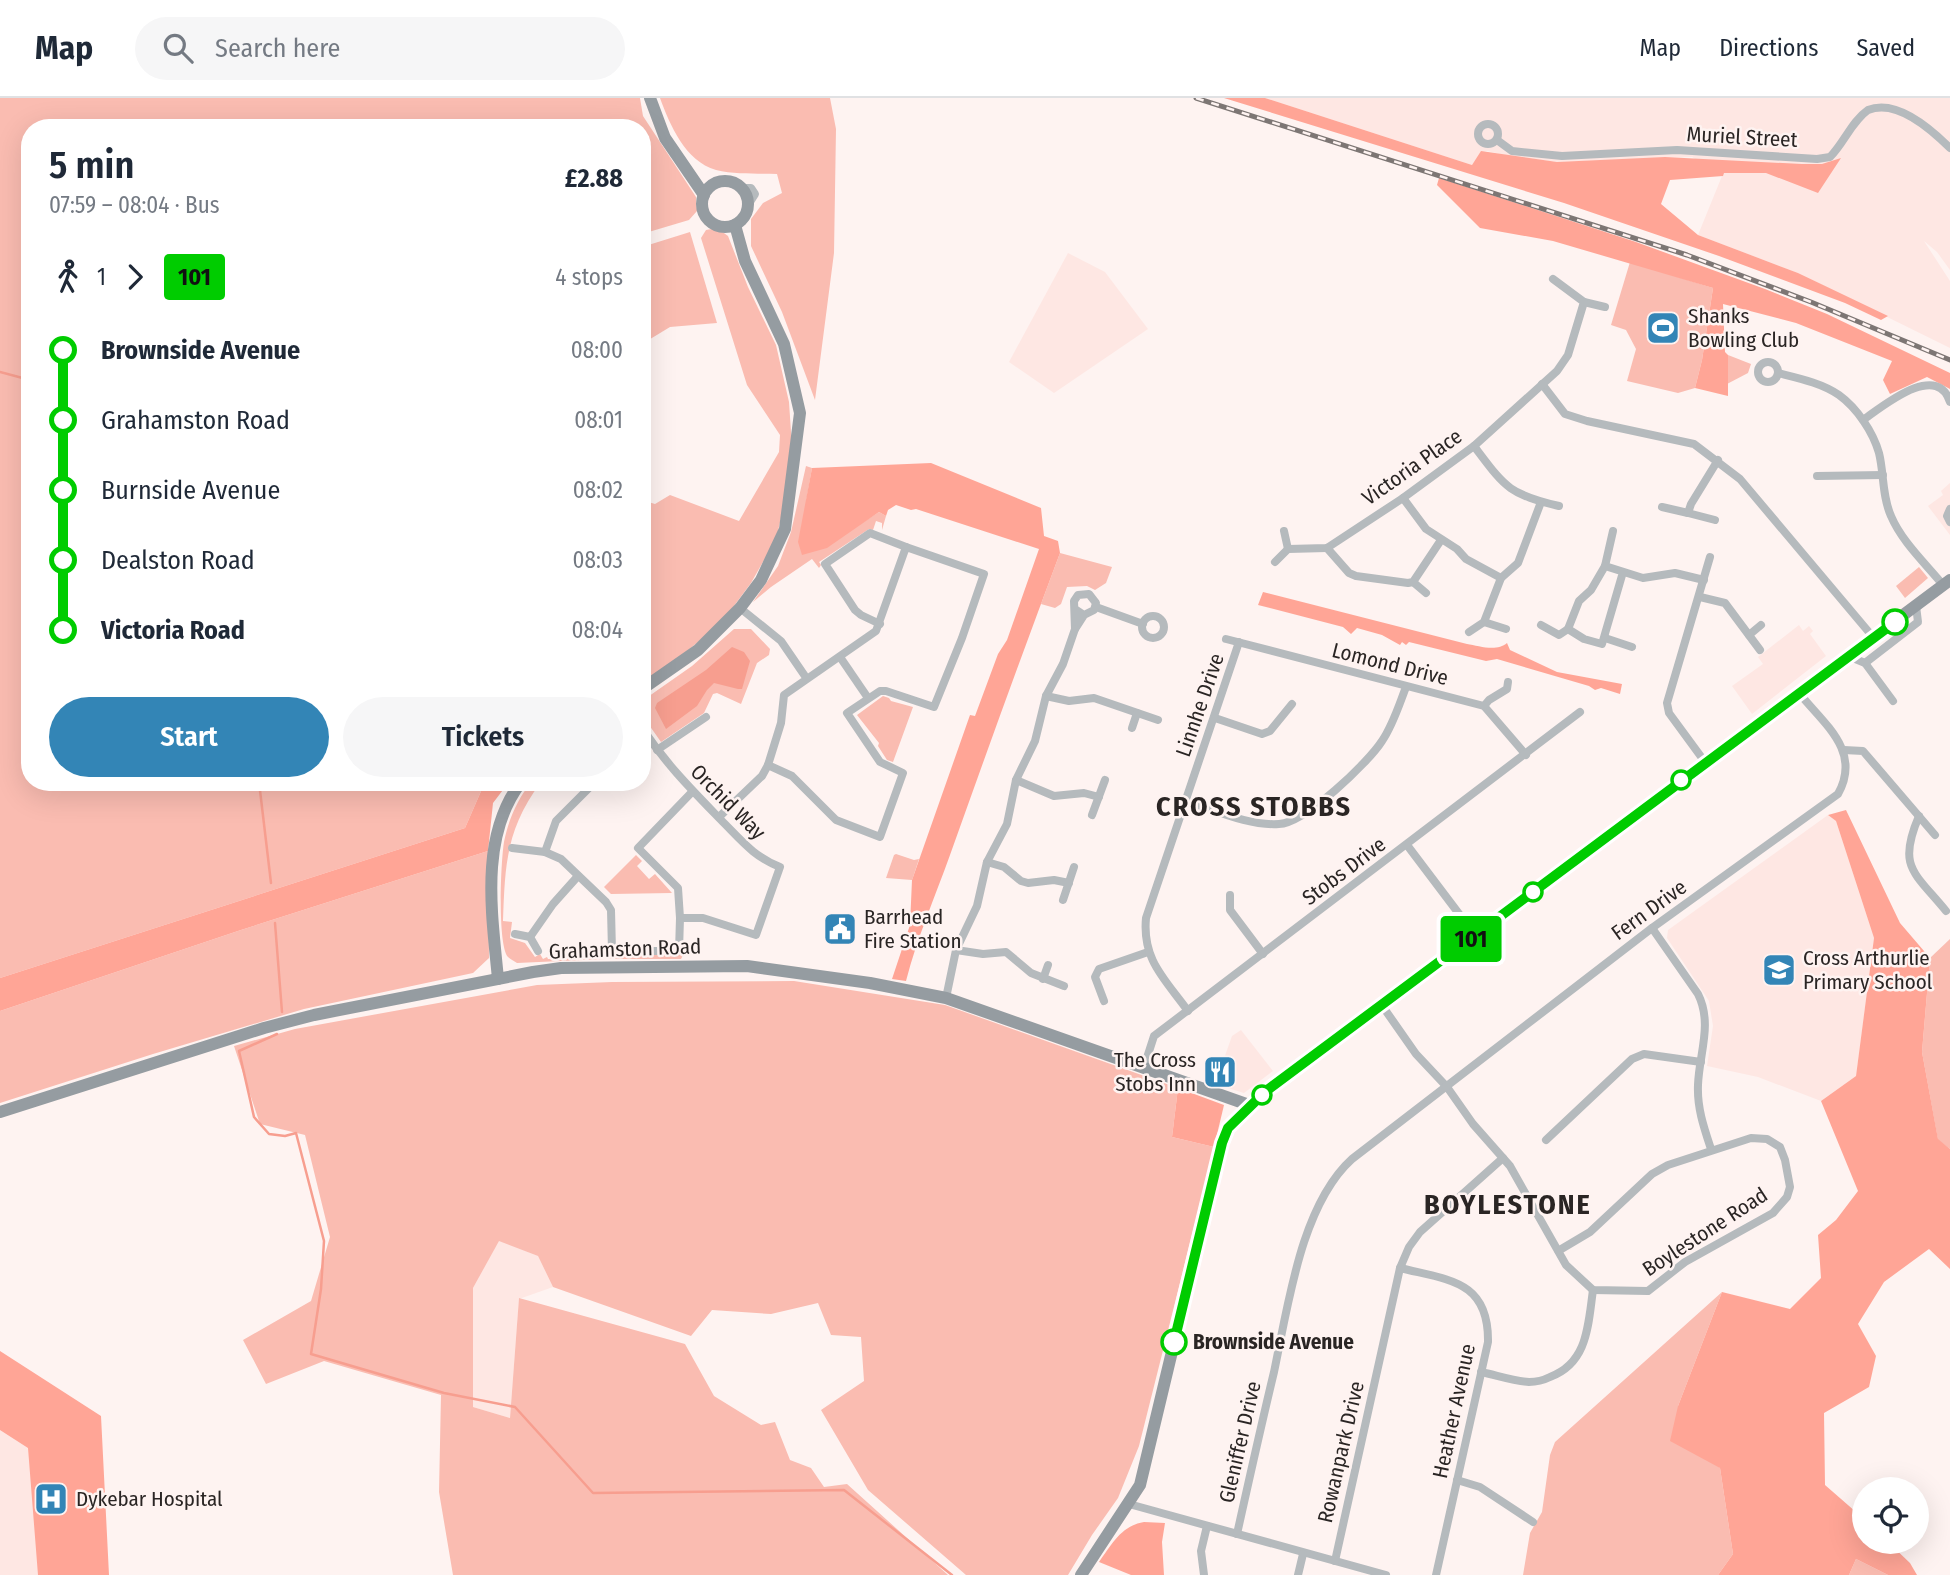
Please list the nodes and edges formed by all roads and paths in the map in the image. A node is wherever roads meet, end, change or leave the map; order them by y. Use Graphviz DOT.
graph roads {
  1 [pos="650,98"];
  2 [pos="1875,102"];
  3 [pos="1497,140"];
  4 [pos="1950,148"];
  5 [pos="704,195"];
  6 [pos="735,225"];
  7 [pos="1553,279"];
  8 [pos="1584,302"];
  9 [pos="1605,307"];
  10 [pos="1778,373"];
  11 [pos="1542,384"];
  12 [pos="1950,402"];
  13 [pos="1863,420"];
  14 [pos="1474,446"];
  15 [pos="1718,460"];
  16 [pos="1883,475"];
  17 [pos="1817,476"];
  18 [pos="1403,498"];
  19 [pos="1541,502"];
  20 [pos="1559,506"];
  21 [pos="1662,508"];
  22 [pos="1950,509"];
  23 [pos="1688,513"];
  24 [pos="1714,520"];
  25 [pos="1950,522"];
  26 [pos="1284,531"];
  27 [pos="1613,531"];
  28 [pos="1441,540"];
  29 [pos="906,547"];
  30 [pos="1327,548"];
  31 [pos="1288,549"];
  32 [pos="1710,557"];
  33 [pos="1275,562"];
  34 [pos="1605,566"];
  35 [pos="1623,572"];
  36 [pos="1501,578"];
  37 [pos="1703,580"];
  38 [pos="1412,582"];
  39 [pos="1947,583"];
  40 [pos="1426,593"];
  41 [pos="1700,597"];
  42 [pos="1072,602"];
  43 [pos="1916,606"];
  44 [pos="1096,607"];
  45 [pos="740,608"];
  46 [pos="1084,615"];
  47 [pos="1484,622"];
  48 [pos="880,624"];
  49 [pos="1143,624"];
  50 [pos="1541,625"];
  51 [pos="1761,625"];
  52 [pos="1075,629"];
  53 [pos="1506,629"];
  54 [pos="1567,629"];
  55 [pos="1469,632"];
  56 [pos="1749,635"];
  57 [pos="1605,638"];
  58 [pos="1873,638"];
  59 [pos="1226,639"];
  60 [pos="1240,642"];
  61 [pos="1632,647"];
  62 [pos="1760,650"];
  63 [pos="1848,656"];
  64 [pos="840,657"];
  65 [pos="1865,663"];
  66 [pos="807,679"];
  67 [pos="1508,682"];
  68 [pos="651,683"];
  69 [pos="1406,687"];
  70 [pos="1798,693"];
  71 [pos="1046,696"];
  72 [pos="867,698"];
  73 [pos="1893,701"];
  74 [pos="1292,704"];
  75 [pos="1484,706"];
  76 [pos="1580,712"];
  77 [pos="1137,713"];
  78 [pos="706,717"];
  79 [pos="1215,718"];
  80 [pos="1158,720"];
  81 [pos="1132,728"];
  82 [pos="651,742"];
  83 [pos="654,746"];
  84 [pos="651,747"];
  85 [pos="1844,750"];
  86 [pos="1525,755"];
  87 [pos="1704,762"];
  88 [pos="768,765"];
  89 [pos="1016,780"];
  90 [pos="1105,780"];
  91 [pos="516,791"];
  92 [pos="586,791"];
  93 [pos="692,792"];
  94 [pos="1098,797"];
  95 [pos="1186,801"];
  96 [pos="1092,815"];
  97 [pos="1919,816"];
  98 [pos="719,817"];
  99 [pos="1935,835"];
  100 [pos="1407,845"];
  101 [pos="512,848"];
  102 [pos="545,852"];
  103 [pos="986,862"];
  104 [pos="1074,867"];
  105 [pos="578,876"];
  106 [pos="1069,883"];
  107 [pos="1230,895"];
  108 [pos="1063,900"];
  109 [pos="1946,911"];
  110 [pos="680,918"];
  111 [pos="1652,928"];
  112 [pos="515,934"];
  113 [pos="1475,935"];
  114 [pos="530,937"];
  115 [pos="956,950"];
  116 [pos="538,951"];
  117 [pos="1148,952"];
  118 [pos="1263,954"];
  119 [pos="1048,965"];
  120 [pos="498,979"];
  121 [pos="1043,979"];
  122 [pos="1064,986"];
  123 [pos="946,998"];
  124 [pos="1104,1001"];
  125 [pos="1381,1004"];
  126 [pos="1188,1011"];
  127 [pos="1701,1062"];
  128 [pos="1144,1067"];
  129 [pos="1447,1087"];
  130 [pos="1249,1105"];
  131 [pos="0,1112"];
  132 [pos="1546,1140"];
  133 [pos="1711,1149"];
  134 [pos="1503,1157"];
  135 [pos="1558,1251"];
  136 [pos="1400,1268"];
  137 [pos="1593,1290"];
  138 [pos="1481,1372"];
  139 [pos="1457,1480"];
  140 [pos="1129,1504"];
  141 [pos="1524,1517"];
  142 [pos="1533,1522"];
  143 [pos="1207,1526"];
  144 [pos="1519,1526"];
  145 [pos="1237,1534"];
  146 [pos="1303,1554"];
  147 [pos="1335,1561"];
  148 [pos="1081,1575"];
  149 [pos="1204,1575"];
  150 [pos="1298,1575"];
  151 [pos="1385,1575"];
  152 [pos="1436,1575"];
  1 -- 5 [label="main road"];
  2 -- 3 [label="street, Muriel Street"];
  2 -- 4 [label="street, Muriel Street"];
  5 -- 6 [label="main road"];
  5 -- 6 [label="main road"];
  6 -- 45 [label="main road"];
  7 -- 8 [label="street"];
  8 -- 9 [label="street"];
  8 -- 11 [label="street, Victoria Place"];
  10 -- 13 [label="street"];
  11 -- 14 [label="street, Victoria Place"];
  11 -- 15 [label="street"];
  12 -- 13 [label="street"];
  13 -- 16 [label="street"];
  14 -- 18 [label="street, Victoria Place"];
  14 -- 19 [label="street"];
  15 -- 23 [label="street"];
  15 -- 58 [label="street"];
  16 -- 17 [label="street"];
  16 -- 39 [label="street"];
  18 -- 28 [label="street"];
  18 -- 30 [label="street, Victoria Place"];
  19 -- 20 [label="street"];
  19 -- 36 [label="street"];
  21 -- 23 [label="street"];
  22 -- 25 [label="street"];
  23 -- 24 [label="street"];
  26 -- 31 [label="street"];
  27 -- 34 [label="street"];
  28 -- 36 [label="street"];
  28 -- 38 [label="street"];
  29 -- 48 [label="street"];
  29 -- 48 [label="street"];
  29 -- 72 [label="street"];
  30 -- 31 [label="street"];
  30 -- 38 [label="street"];
  31 -- 33 [label="street"];
  32 -- 37 [label="street"];
  34 -- 35 [label="street"];
  34 -- 54 [label="street"];
  35 -- 37 [label="street"];
  35 -- 57 [label="street"];
  36 -- 47 [label="street"];
  37 -- 41 [label="street"];
  38 -- 40 [label="street"];
  39 -- 43 [label="main road"];
  41 -- 56 [label="street"];
  41 -- 87 [label="street"];
  42 -- 44 [label="street"];
  42 -- 46 [label="street"];
  42 -- 52 [label="street"];
  43 -- 58 [label="main road"];
  43 -- 65 [label="street"];
  44 -- 46 [label="street"];
  44 -- 49 [label="street"];
  45 -- 66 [label="street"];
  45 -- 68 [label="main road"];
  46 -- 52 [label="street"];
  47 -- 53 [label="street"];
  47 -- 55 [label="street"];
  48 -- 64 [label="street"];
  50 -- 54 [label="street"];
  51 -- 56 [label="street"];
  52 -- 71 [label="street"];
  54 -- 57 [label="street"];
  56 -- 62 [label="street"];
  57 -- 61 [label="street"];
  58 -- 63 [label="main road"];
  59 -- 60 [label="street, Lomond Drive"];
  60 -- 69 [label="street, Lomond Drive"];
  60 -- 79 [label="street, Linnhe Drive"];
  63 -- 65 [label="street"];
  63 -- 70 [label="main road"];
  64 -- 66 [label="street"];
  64 -- 72 [label="street"];
  65 -- 73 [label="street"];
  66 -- 88 [label="street"];
  67 -- 75 [label="street"];
  69 -- 75 [label="street, Lomond Drive"];
  69 -- 95 [label="street"];
  70 -- 85 [label="street"];
  70 -- 87 [label="main road"];
  71 -- 77 [label="street"];
  71 -- 89 [label="street"];
  72 -- 88 [label="street"];
  74 -- 79 [label="street"];
  75 -- 86 [label="street"];
  76 -- 86 [label="street, Stobs Drive"];
  77 -- 80 [label="street"];
  77 -- 81 [label="street"];
  78 -- 83 [label="street"];
  79 -- 95 [label="street, Linnhe Drive"];
  82 -- 83 [label="street, Orchid Way"];
  83 -- 84 [label="street"];
  83 -- 93 [label="street, Orchid Way"];
  85 -- 97 [label="street"];
  85 -- 111 [label="street, Fern Drive"];
  86 -- 100 [label="street, Stobs Drive"];
  87 -- 113 [label="main road"];
  88 -- 98 [label="street"];
  89 -- 94 [label="street"];
  89 -- 103 [label="street"];
  90 -- 94 [label="street"];
  91 -- 120 [label="main road"];
  92 -- 102 [label="street"];
  93 -- 98 [label="street, Orchid Way"];
  93 -- 110 [label="street"];
  94 -- 96 [label="street"];
  95 -- 117 [label="street, Linnhe Drive"];
  97 -- 99 [label="street"];
  97 -- 109 [label="street"];
  98 -- 110 [label="street, Orchid Way"];
  100 -- 113 [label="street"];
  100 -- 118 [label="street, Stobs Drive"];
  101 -- 102 [label="street"];
  102 -- 105 [label="street"];
  103 -- 106 [label="street"];
  103 -- 115 [label="street"];
  104 -- 106 [label="street"];
  105 -- 110 [label="street"];
  105 -- 114 [label="street"];
  106 -- 108 [label="street"];
  107 -- 118 [label="street"];
  111 -- 127 [label="street"];
  111 -- 129 [label="street, Fern Drive"];
  112 -- 114 [label="street"];
  113 -- 125 [label="main road"];
  114 -- 116 [label="street"];
  115 -- 121 [label="street"];
  115 -- 123 [label="street"];
  117 -- 124 [label="street"];
  117 -- 126 [label="street, Linnhe Drive"];
  118 -- 126 [label="street, Stobs Drive"];
  119 -- 121 [label="street"];
  120 -- 123 [label="main road, Grahamston Road"];
  120 -- 131 [label="main road, Grahamston Road"];
  121 -- 122 [label="street"];
  123 -- 128 [label="main road, Grahamston Road"];
  125 -- 129 [label="street"];
  125 -- 130 [label="main road"];
  126 -- 128 [label="street, Stobs Drive"];
  127 -- 132 [label="street"];
  127 -- 133 [label="street"];
  128 -- 130 [label="main road, Grahamston Road"];
  129 -- 134 [label="street"];
  129 -- 145 [label="street, Gleniffer Drive"];
  130 -- 140 [label="main road"];
  133 -- 135 [label="street, Boylestone Road"];
  133 -- 137 [label="street, Boylestone Road"];
  134 -- 135 [label="street"];
  134 -- 136 [label="street, Rowanpark Drive"];
  135 -- 137 [label="street"];
  136 -- 138 [label="street, Heather Avenue"];
  136 -- 147 [label="street, Rowanpark Drive"];
  137 -- 138 [label="street"];
  138 -- 139 [label="street, Heather Avenue"];
  139 -- 141 [label="street"];
  139 -- 152 [label="street, Heather Avenue"];
  140 -- 143 [label="street"];
  140 -- 148 [label="main road"];
  141 -- 142 [label="street"];
  141 -- 144 [label="street"];
  143 -- 145 [label="street"];
  143 -- 149 [label="street"];
  145 -- 146 [label="street"];
  146 -- 147 [label="street"];
  146 -- 150 [label="street"];
  147 -- 151 [label="street"];
}
